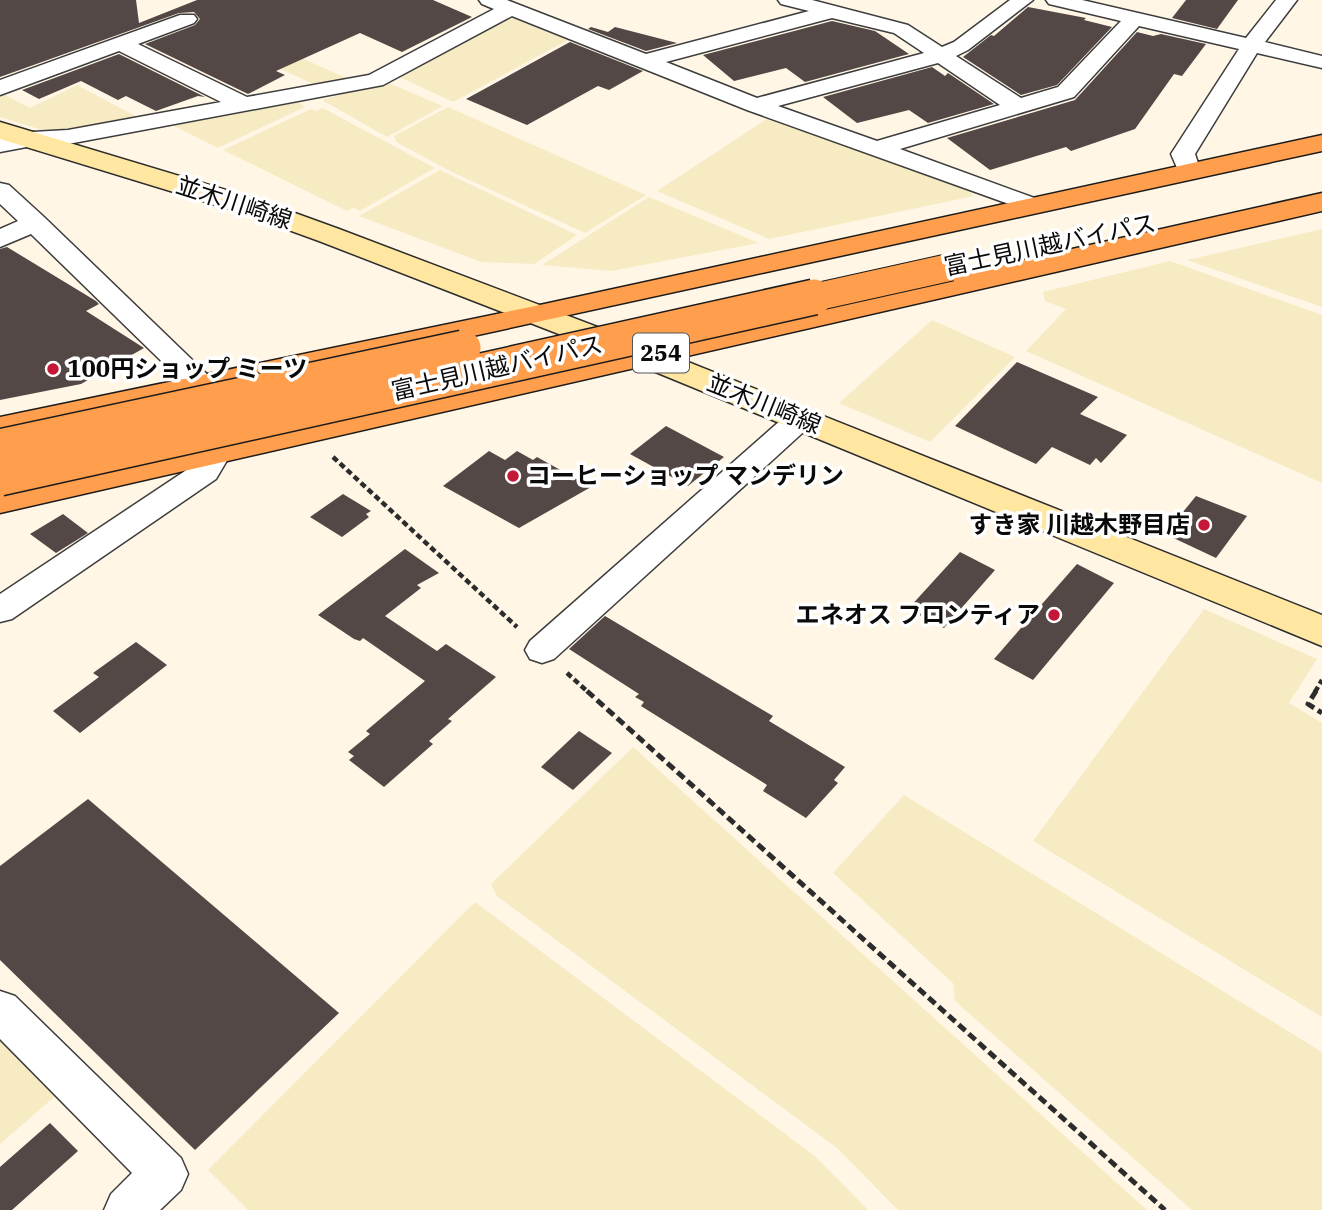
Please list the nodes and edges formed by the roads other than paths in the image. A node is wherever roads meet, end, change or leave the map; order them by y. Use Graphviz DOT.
graph roads {
  1 [pos="489,0"];
  2 [pos="788,0"];
  3 [pos="1023,0"];
  4 [pos="1056,0"];
  5 [pos="1287,0"];
  6 [pos="521,7"];
  7 [pos="833,12"];
  8 [pos="1135,18"];
  9 [pos="187,19"];
  10 [pos="120,44"];
  11 [pos="1252,45"];
  12 [pos="939,56"];
  13 [pos="646,61"];
  14 [pos="1322,62"];
  15 [pos="0,88"];
  16 [pos="242,103"];
  17 [pos="755,105"];
  18 [pos="1019,107"];
  19 [pos="0,130"];
  20 [pos="32,139"];
  21 [pos="1322,143"];
  22 [pos="0,145"];
  23 [pos="880,148"];
  24 [pos="1322,163"];
  25 [pos="1189,172"];
  26 [pos="1322,185"];
  27 [pos="0,190"];
  28 [pos="1322,202"];
  29 [pos="1031,205"];
  30 [pos="35,222"];
  31 [pos="0,239"];
  32 [pos="535,315"];
  33 [pos="647,357"];
  34 [pos="201,384"];
  35 [pos="800,419"];
  36 [pos="0,428"];
  37 [pos="0,447"];
  38 [pos="217,452"];
  39 [pos="0,478"];
  40 [pos="0,501"];
  41 [pos="0,610"];
  42 [pos="1322,631"];
  43 [pos="542,650"];
  44 [pos="0,1010"];
  45 [pos="127,1210"];
  1 -- 6 [label="street"];
  2 -- 7 [label="street"];
  3 -- 12 [label="street"];
  4 -- 8 [label="street"];
  5 -- 11 [label="street"];
  6 -- 13 [label="street"];
  6 -- 16 [label="street"];
  7 -- 12 [label="street"];
  7 -- 13 [label="street"];
  8 -- 11 [label="street"];
  8 -- 18 [label="street"];
  9 -- 10 [label="street"];
  10 -- 15 [label="street"];
  10 -- 16 [label="street"];
  11 -- 14 [label="street"];
  11 -- 25 [label="street"];
  12 -- 17 [label="street"];
  12 -- 18 [label="street"];
  13 -- 17 [label="street"];
  16 -- 20 [label="street"];
  17 -- 23 [label="street"];
  18 -- 23 [label="street"];
  19 -- 20 [label="main road, 並木川崎線"];
  20 -- 22 [label="street"];
  20 -- 32 [label="main road, 並木川崎線"];
  21 -- 25 [label="highway"];
  23 -- 29 [label="street"];
  24 -- 37 [label="highway, 富士見川越バイパス / 254, bridge"];
  25 -- 29 [label="highway"];
  26 -- 39 [label="highway, 富士見川越バイパス / 254, bridge"];
  27 -- 30 [label="street"];
  28 -- 33 [label="highway, 254"];
  29 -- 32 [label="highway"];
  30 -- 31 [label="street"];
  30 -- 34 [label="street"];
  32 -- 33 [label="main road, 並木川崎線"];
  32 -- 34 [label="highway"];
  33 -- 35 [label="main road, 並木川崎線"];
  33 -- 38 [label="highway, 254"];
  34 -- 36 [label="highway"];
  35 -- 42 [label="main road, 並木川崎線"];
  35 -- 43 [label="street"];
  38 -- 40 [label="highway, 254"];
  38 -- 41 [label="street"];
  44 -- 45 [label="street"];
}
